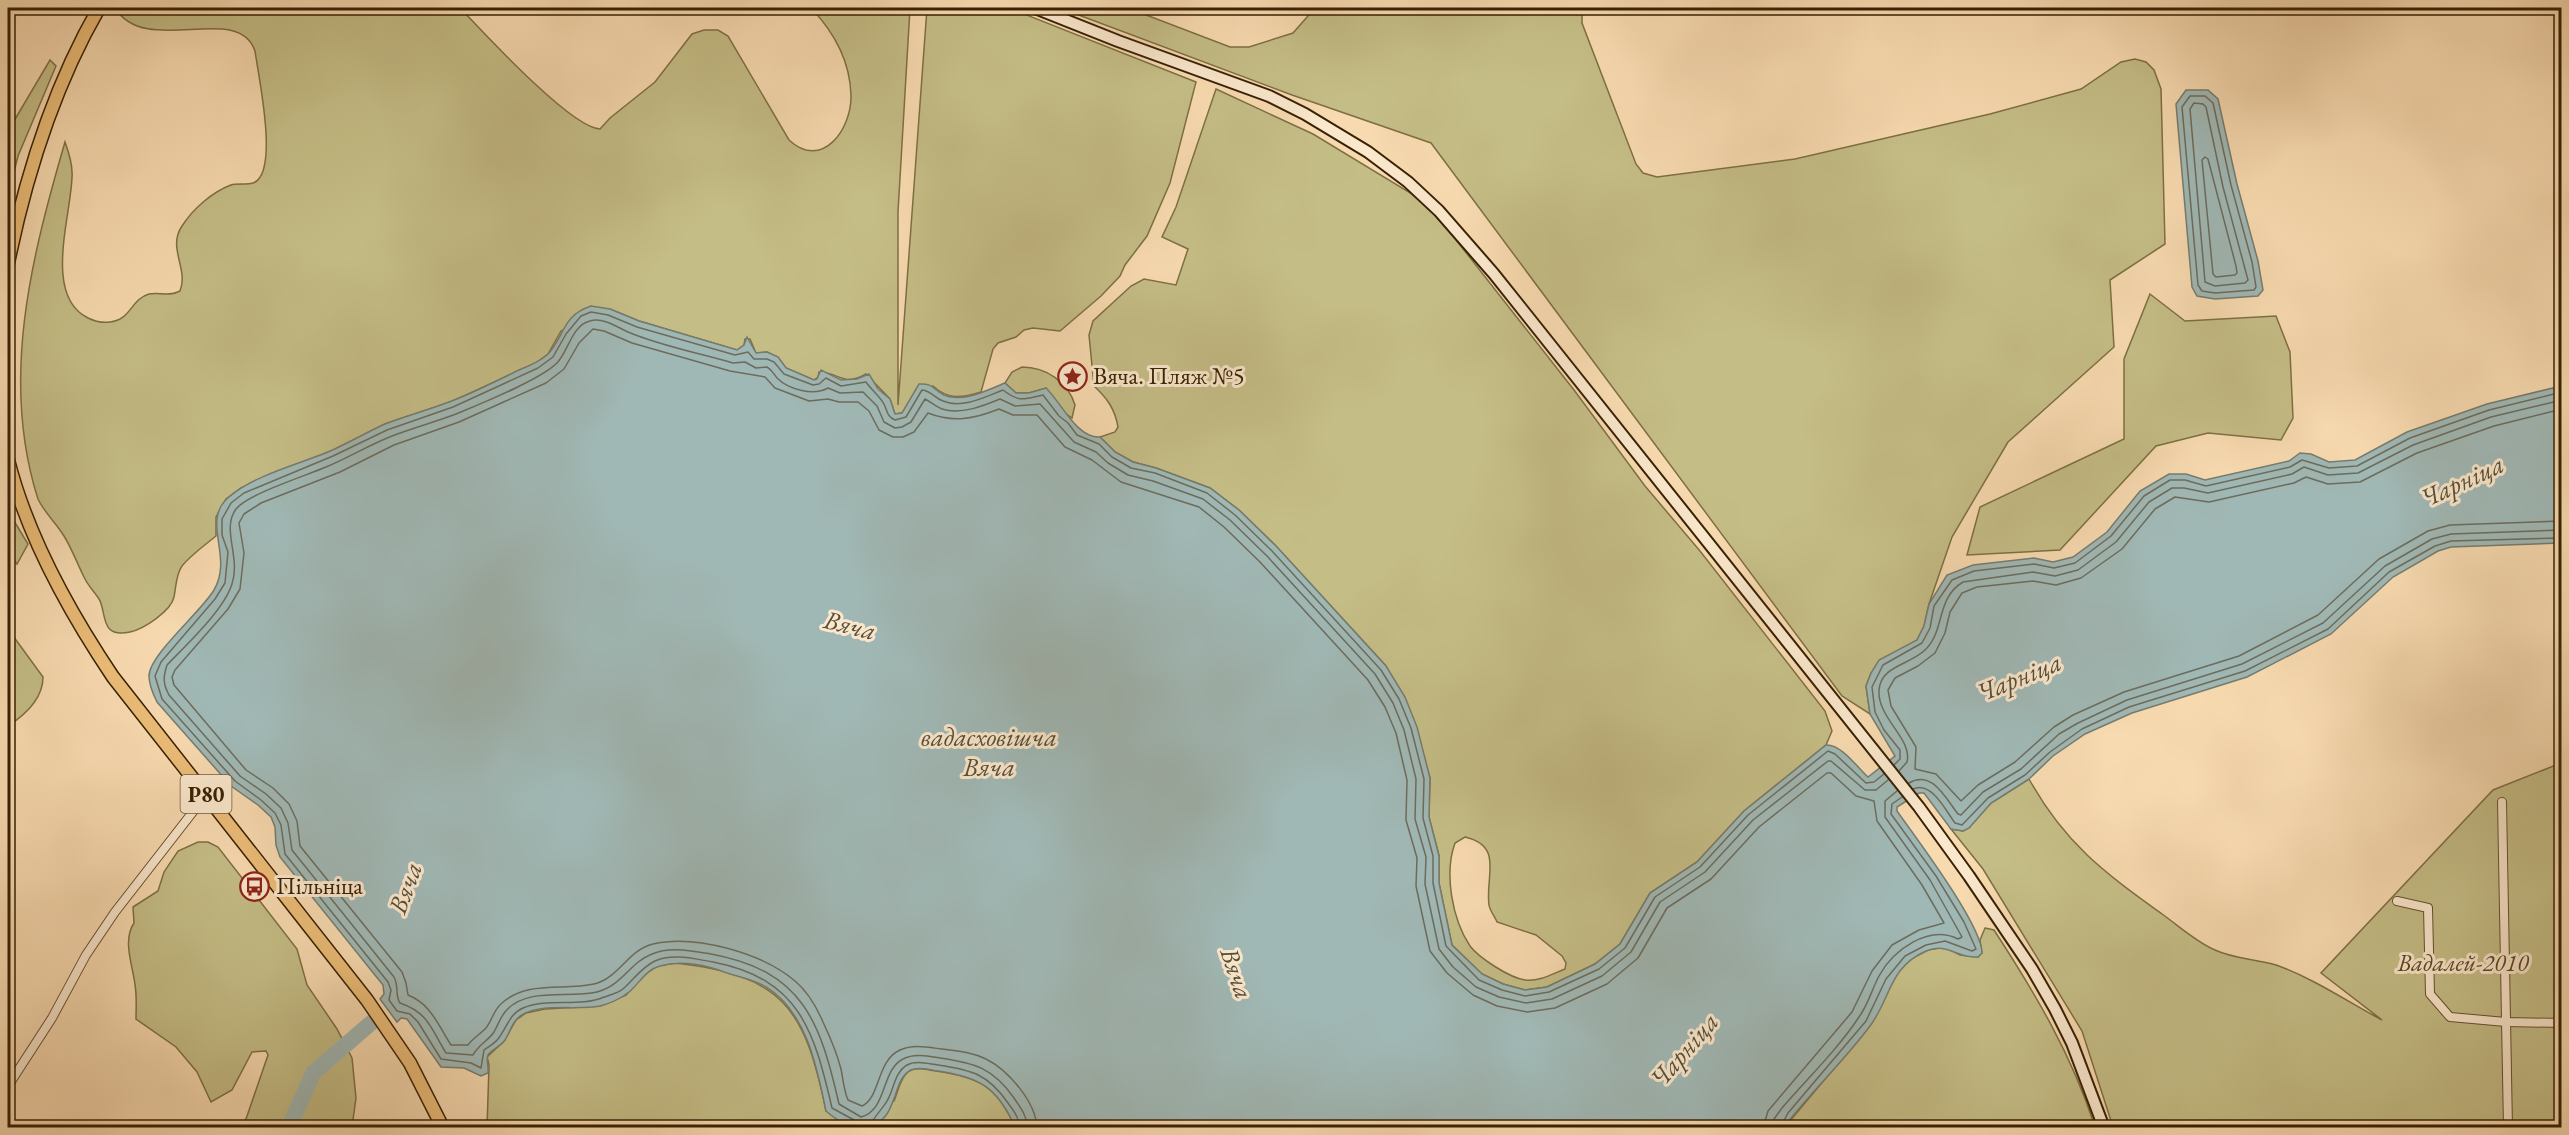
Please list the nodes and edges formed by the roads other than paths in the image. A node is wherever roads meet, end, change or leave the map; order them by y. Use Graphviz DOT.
graph roads {
  1 [pos="99,8"];
  2 [pos="1035,8"];
  3 [pos="8,263"];
  4 [pos="8,460"];
  5 [pos="206,795"];
  6 [pos="2502,802"];
  7 [pos="2397,901"];
  8 [pos="2506,1022"];
  9 [pos="2562,1023"];
  10 [pos="8,1086"];
  11 [pos="443,1128"];
  12 [pos="2104,1128"];
  13 [pos="2508,1128"];
  1 -- 3 [label="main road"];
  2 -- 12 [label="street"];
  4 -- 5 [label="main road, Р80"];
  5 -- 10 [label="street"];
  5 -- 11 [label="main road, Р80"];
  6 -- 8 [label="street"];
  7 -- 8 [label="street"];
  8 -- 9 [label="street"];
  8 -- 13 [label="street"];
}
